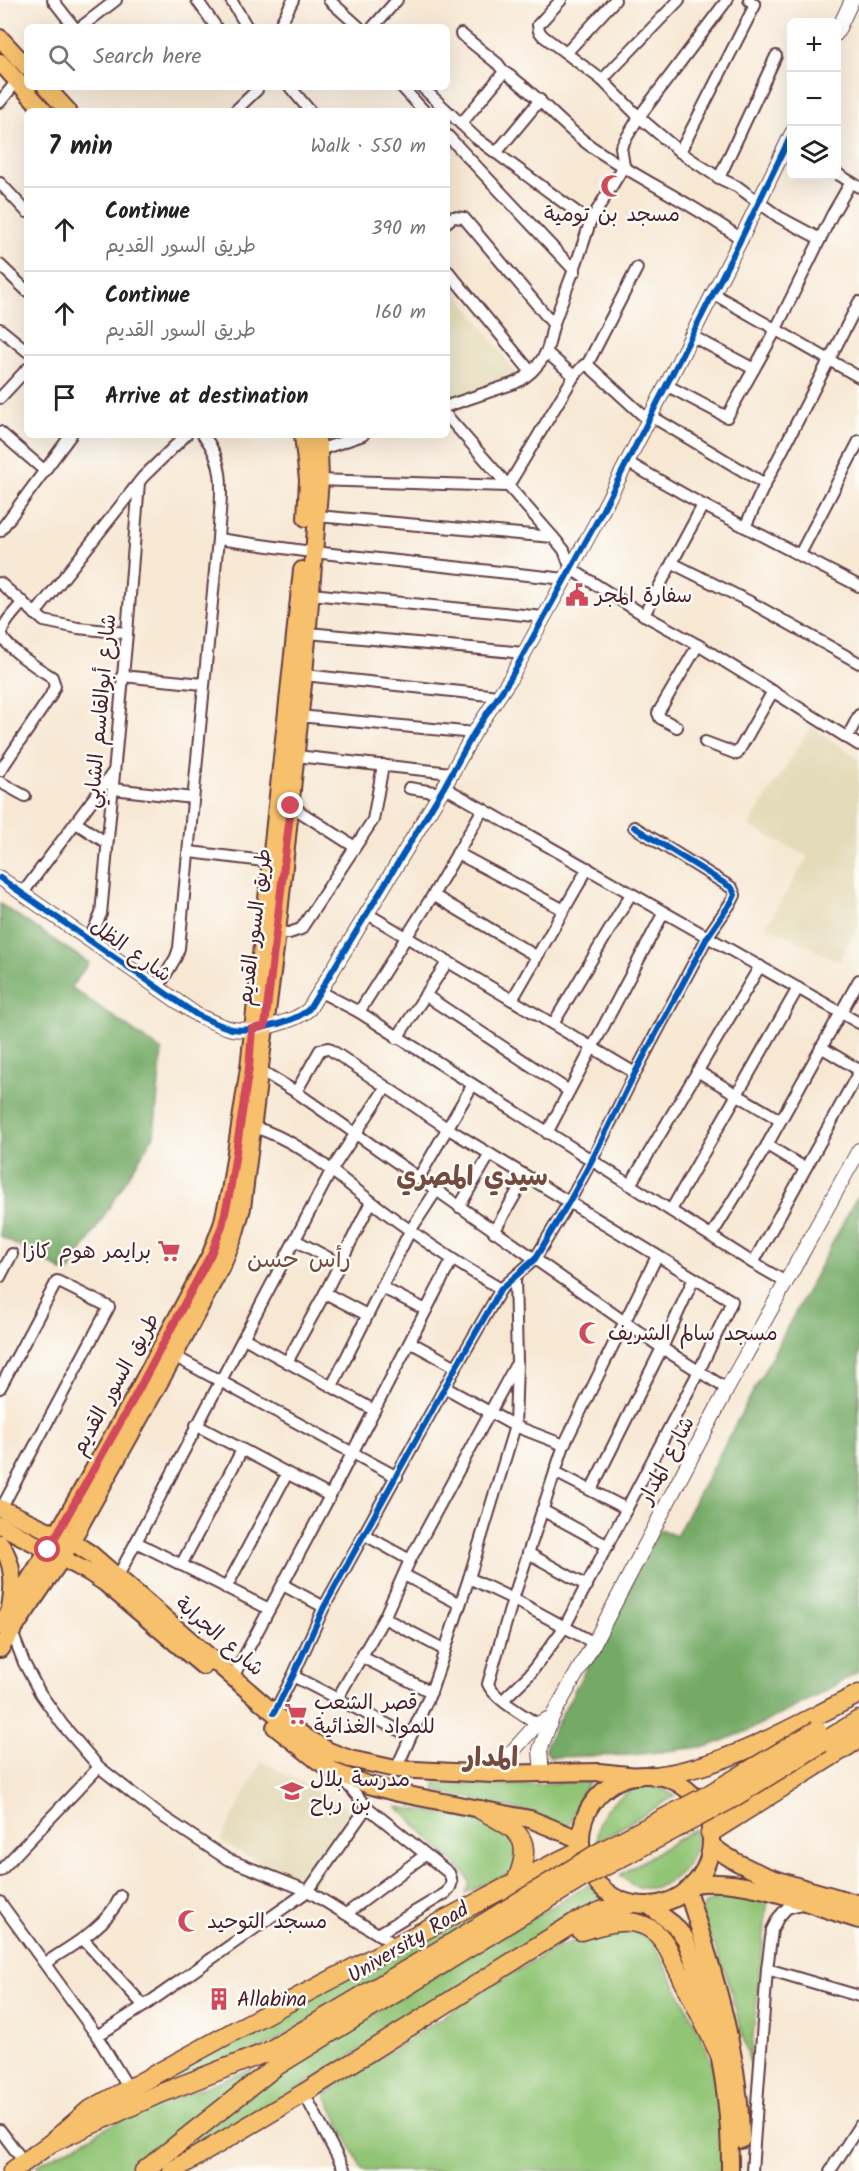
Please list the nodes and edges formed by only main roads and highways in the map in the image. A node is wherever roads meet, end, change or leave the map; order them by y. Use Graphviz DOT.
graph roads {
  1 [pos="0,38"];
  2 [pos="0,62"];
  3 [pos="24,64"];
  4 [pos="24,89"];
  5 [pos="25,90"];
  6 [pos="49,90"];
  7 [pos="41,108"];
  8 [pos="65,108"];
  9 [pos="304,438"];
  10 [pos="317,443"];
  11 [pos="314,480"];
  12 [pos="309,551"];
  13 [pos="258,1027"];
  14 [pos="0,1514"];
  15 [pos="64,1538"];
  16 [pos="0,1543"];
  17 [pos="55,1554"];
  18 [pos="7,1624"];
  19 [pos="0,1649"];
  20 [pos="859,1694"];
  21 [pos="859,1703"];
  22 [pos="859,1720"];
  23 [pos="820,1736"];
  24 [pos="859,1739"];
  25 [pos="441,1770"];
  26 [pos="638,1776"];
  27 [pos="656,1776"];
  28 [pos="440,1801"];
  29 [pos="481,1810"];
  30 [pos="710,1839"];
  31 [pos="581,1845"];
  32 [pos="516,1882"];
  33 [pos="691,1887"];
  34 [pos="639,1904"];
  35 [pos="859,1904"];
  36 [pos="859,1920"];
  37 [pos="458,1946"];
  38 [pos="534,1947"];
  39 [pos="720,2055"];
  40 [pos="51,2143"];
  41 [pos="18,2167"];
  42 [pos="144,2171"];
  43 [pos="172,2171"];
  44 [pos="730,2171"];
  45 [pos="741,2171"];
  1 -- 3 [label="main road"];
  2 -- 4 [label="main road"];
  5 -- 7 [label="main road"];
  6 -- 8 [label="main road"];
  9 -- 11 [label="main road, طريق السور القديم"];
  10 -- 11 [label="main road, طريق السور القديم"];
  11 -- 12 [label="main road, طريق السور القديم"];
  11 -- 12 [label="main road, طريق السور القديم"];
  12 -- 13 [label="main road, طريق السور القديم"];
  12 -- 13 [label="main road, طريق السور القديم"];
  13 -- 15 [label="main road, طريق السور القديم"];
  13 -- 15 [label="main road, طريق السور القديم"];
  14 -- 15 [label="main road, شارع الجرابة"];
  14 -- 17 [label="main road, شارع الجرابة"];
  15 -- 17 [label="main road, طريق السور القديم"];
  15 -- 25 [label="main road, شارع الجرابة"];
  16 -- 18 [label="main road"];
  17 -- 18 [label="main road, طريق السور القديم"];
  17 -- 28 [label="main road, شارع الجرابة"];
  18 -- 19 [label="main road, طريق السور القديم"];
  20 -- 27 [label="highway"];
  21 -- 23 [label="highway"];
  22 -- 23 [label="highway"];
  23 -- 37 [label="highway, University Road, bridge"];
  24 -- 30 [label="highway"];
  25 -- 26 [label="main road, شارع الجرابة"];
  25 -- 28 [label="main road"];
  26 -- 27 [label="main road"];
  26 -- 31 [label="main road"];
  27 -- 30 [label="main road"];
  28 -- 29 [label="main road, شارع الجرابة"];
  29 -- 31 [label="main road, شارع الجرابة"];
  29 -- 32 [label="highway"];
  30 -- 33 [label="main road"];
  30 -- 35 [label="main road"];
  31 -- 32 [label="highway"];
  31 -- 34 [label="main road"];
  32 -- 40 [label="highway"];
  33 -- 34 [label="main road"];
  33 -- 36 [label="main road"];
  33 -- 45 [label="main road"];
  34 -- 38 [label="highway"];
  34 -- 39 [label="main road"];
  37 -- 40 [label="highway, University Road"];
  37 -- 42 [label="highway, University Road"];
  38 -- 39 [label="highway"];
  38 -- 43 [label="highway"];
  39 -- 44 [label="main road"];
  40 -- 41 [label="highway, University Road"];
}
